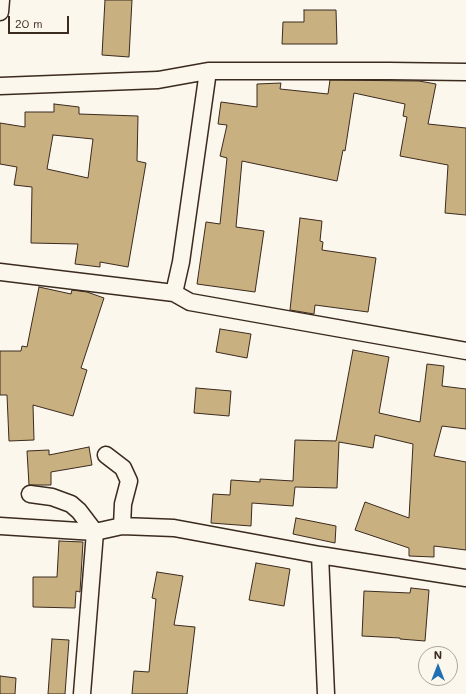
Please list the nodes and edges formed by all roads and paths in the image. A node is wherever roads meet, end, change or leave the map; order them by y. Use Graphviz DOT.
graph roads {
  1 [pos="1,0"];
  2 [pos="0,12"];
  3 [pos="208,71"];
  4 [pos="466,72"];
  5 [pos="0,86"];
  6 [pos="0,272"];
  7 [pos="174,293"];
  8 [pos="466,352"];
  9 [pos="106,454"];
  10 [pos="30,494"];
  11 [pos="0,526"];
  12 [pos="122,526"];
  13 [pos="95,532"];
  14 [pos="320,555"];
  15 [pos="466,578"];
  16 [pos="82,694"];
  17 [pos="326,694"];
  1 -- 2 [label="street"];
  3 -- 4 [label="street"];
  3 -- 5 [label="street"];
  3 -- 7 [label="street"];
  6 -- 7 [label="street"];
  7 -- 8 [label="street"];
  9 -- 12 [label="street"];
  10 -- 13 [label="street"];
  11 -- 13 [label="street"];
  12 -- 13 [label="street"];
  12 -- 14 [label="street"];
  13 -- 16 [label="street"];
  14 -- 15 [label="street"];
  14 -- 17 [label="street"];
}
